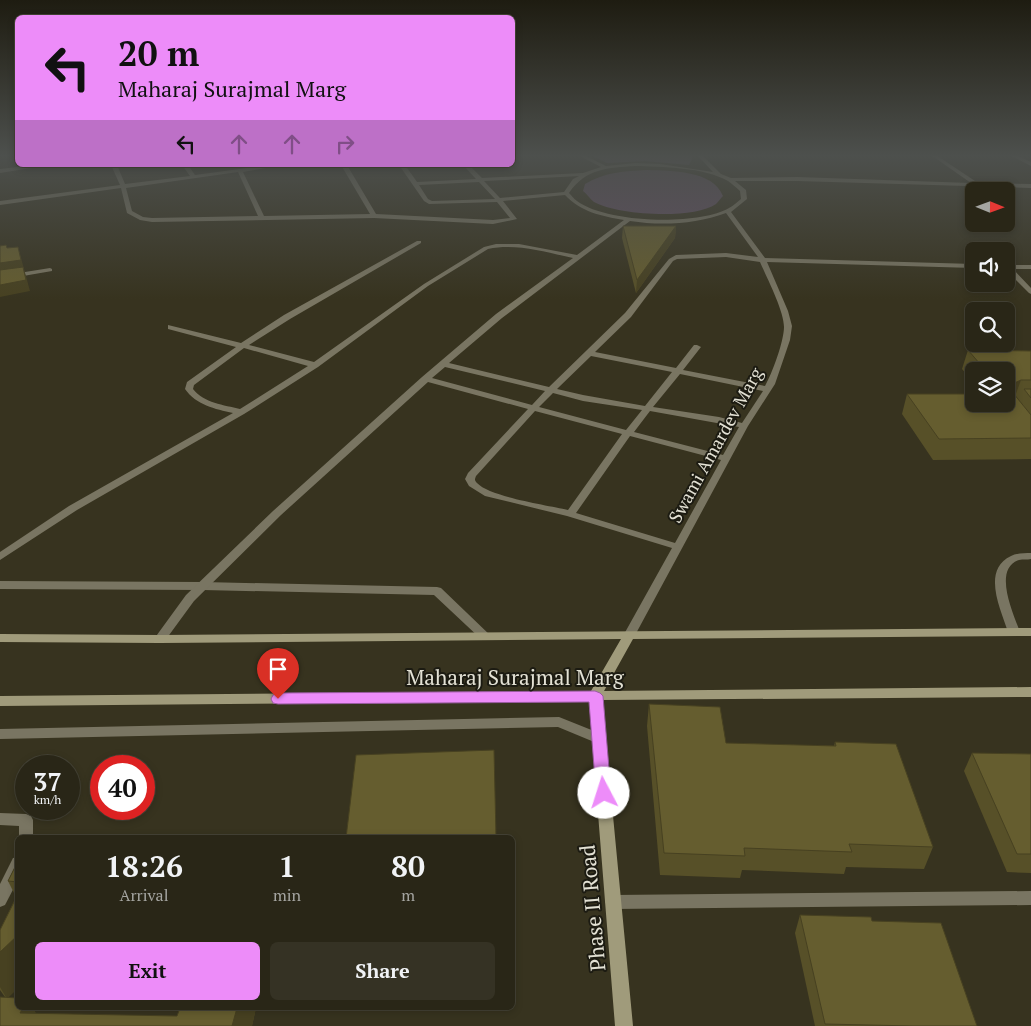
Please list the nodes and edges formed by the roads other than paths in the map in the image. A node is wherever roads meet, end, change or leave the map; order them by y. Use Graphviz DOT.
graph roads {
  1 [pos="127,203"];
  2 [pos="255,203"];
  3 [pos="366,203"];
  4 [pos="501,203"];
  5 [pos="576,203"];
  6 [pos="741,203"];
  7 [pos="728,212"];
  8 [pos="374,216"];
  9 [pos="261,217"];
  10 [pos="629,219"];
  11 [pos="419,242"];
  12 [pos="577,258"];
  13 [pos="763,260"];
  14 [pos="965,266"];
  15 [pos="1015,267"];
  16 [pos="1031,267"];
  17 [pos="50,270"];
  18 [pos="1015,276"];
  19 [pos="0,278"];
  20 [pos="1031,292"];
  21 [pos="171,326"];
  22 [pos="242,346"];
  23 [pos="697,347"];
  24 [pos="588,353"];
  25 [pos="443,364"];
  26 [pos="316,365"];
  27 [pos="678,371"];
  28 [pos="425,379"];
  29 [pos="767,389"];
  30 [pos="551,390"];
  31 [pos="533,408"];
  32 [pos="648,409"];
  33 [pos="241,412"];
  34 [pos="744,426"];
  35 [pos="627,434"];
  36 [pos="727,459"];
  37 [pos="570,514"];
  38 [pos="678,547"];
  39 [pos="1031,556"];
  40 [pos="0,557"];
  41 [pos="0,585"];
  42 [pos="202,586"];
  43 [pos="1014,632"];
  44 [pos="1031,632"];
  45 [pos="629,636"];
  46 [pos="486,637"];
  47 [pos="0,638"];
  48 [pos="160,638"];
  49 [pos="1031,692"];
  50 [pos="595,696"];
  51 [pos="0,701"];
  52 [pos="0,734"];
  53 [pos="599,739"];
  54 [pos="0,818"];
  55 [pos="26,835"];
  56 [pos="15,869"];
  57 [pos="1031,898"];
  58 [pos="0,900"];
  59 [pos="613,902"];
  60 [pos="624,1026"];
  1 -- 9 [label="street"];
  2 -- 9 [label="street"];
  3 -- 8 [label="street"];
  4 -- 8 [label="street"];
  5 -- 10 [label="street"];
  6 -- 7 [label="street"];
  7 -- 10 [label="street"];
  7 -- 13 [label="street, Swami Amardev Marg"];
  8 -- 9 [label="street"];
  10 -- 12 [label="street"];
  11 -- 22 [label="street"];
  12 -- 25 [label="street"];
  12 -- 26 [label="street"];
  13 -- 14 [label="street"];
  13 -- 24 [label="street"];
  13 -- 29 [label="street, Swami Amardev Marg"];
  15 -- 16 [label="street"];
  17 -- 19 [label="street"];
  18 -- 20 [label="street"];
  21 -- 22 [label="street"];
  22 -- 26 [label="street"];
  22 -- 33 [label="street"];
  23 -- 27 [label="street"];
  24 -- 27 [label="street"];
  24 -- 30 [label="street"];
  25 -- 28 [label="street"];
  25 -- 30 [label="street"];
  26 -- 33 [label="street"];
  27 -- 29 [label="street"];
  27 -- 32 [label="street"];
  28 -- 31 [label="street"];
  28 -- 42 [label="street"];
  29 -- 34 [label="street, Swami Amardev Marg"];
  30 -- 31 [label="street"];
  30 -- 32 [label="street"];
  31 -- 35 [label="street"];
  31 -- 37 [label="street"];
  32 -- 34 [label="street"];
  32 -- 35 [label="street"];
  33 -- 40 [label="street"];
  34 -- 36 [label="street, Swami Amardev Marg"];
  35 -- 36 [label="street"];
  35 -- 37 [label="street"];
  36 -- 38 [label="street, Swami Amardev Marg"];
  37 -- 38 [label="street"];
  38 -- 45 [label="street, Swami Amardev Marg"];
  39 -- 43 [label="street"];
  41 -- 42 [label="street"];
  42 -- 46 [label="street"];
  42 -- 48 [label="street"];
  43 -- 44 [label="main road"];
  43 -- 45 [label="main road"];
  45 -- 46 [label="main road"];
  45 -- 50 [label="main road"];
  46 -- 48 [label="main road"];
  47 -- 48 [label="main road"];
  49 -- 50 [label="main road, Maharaj Surajmal Marg"];
  50 -- 51 [label="main road, Maharaj Surajmal Marg"];
  50 -- 53 [label="main road, Phase II Road"];
  52 -- 53 [label="street"];
  53 -- 59 [label="main road, Phase II Road"];
  54 -- 55 [label="street"];
  56 -- 58 [label="street"];
  57 -- 59 [label="street"];
  59 -- 60 [label="main road, Phase II Road"];
}
